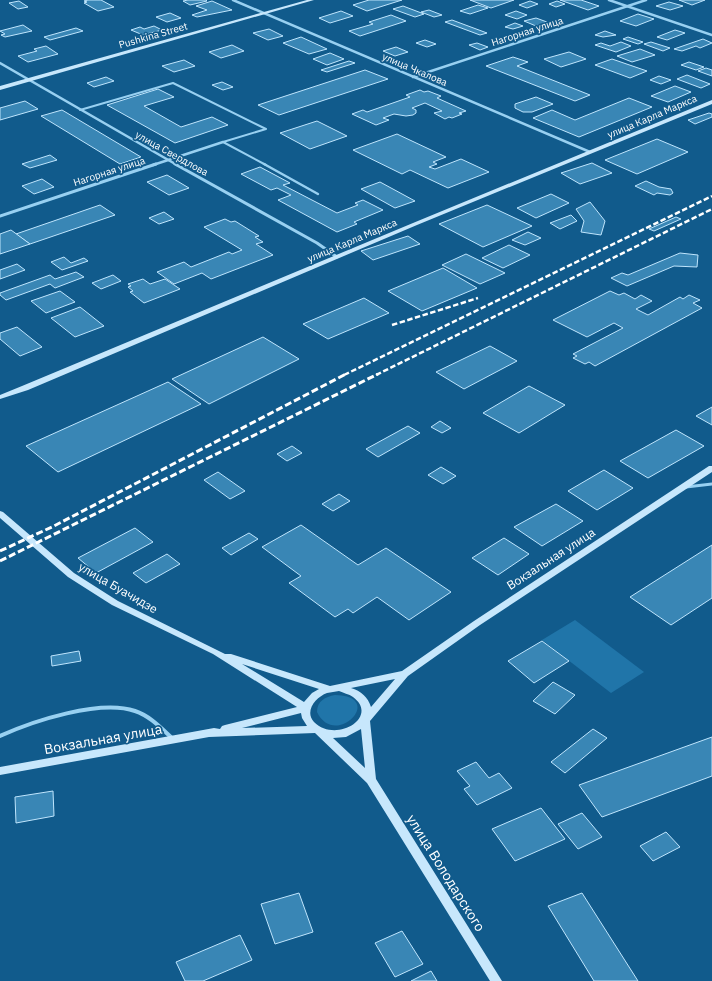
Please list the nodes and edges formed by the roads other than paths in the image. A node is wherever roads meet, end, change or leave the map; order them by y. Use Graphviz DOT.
graph roads {
  1 [pos="233,0"];
  2 [pos="312,0"];
  3 [pos="609,0"];
  4 [pos="646,0"];
  5 [pos="628,6"];
  6 [pos="263,13"];
  7 [pos="712,35"];
  8 [pos="0,63"];
  9 [pos="413,77"];
  10 [pos="28,80"];
  11 [pos="0,88"];
  12 [pos="712,102"];
  13 [pos="80,110"];
  14 [pos="223,142"];
  15 [pos="590,152"];
  16 [pos="167,160"];
  17 [pos="318,194"];
  18 [pos="0,216"];
  19 [pos="337,257"];
  20 [pos="0,396"];
  21 [pos="712,468"];
  22 [pos="712,484"];
  23 [pos="682,488"];
  24 [pos="0,514"];
  25 [pos="216,652"];
  26 [pos="405,674"];
  27 [pos="330,689"];
  28 [pos="306,708"];
  29 [pos="365,720"];
  30 [pos="317,729"];
  31 [pos="210,733"];
  32 [pos="0,736"];
  33 [pos="175,740"];
  34 [pos="0,771"];
  35 [pos="371,780"];
  36 [pos="496,981"];
  1 -- 6 [label="street, улица Чкалова"];
  2 -- 6 [label="street, Pushkina Street"];
  3 -- 5 [label="street"];
  4 -- 5 [label="street, Нагорная улица"];
  5 -- 7 [label="street"];
  5 -- 9 [label="street, Нагорная улица"];
  6 -- 9 [label="street, улица Чкалова"];
  6 -- 10 [label="street, Pushkina Street"];
  8 -- 10 [label="street, улица Свердлова"];
  9 -- 15 [label="street, улица Чкалова"];
  10 -- 11 [label="street, Pushkina Street"];
  10 -- 13 [label="street, улица Свердлова"];
  12 -- 15 [label="street, улица Карла Маркса"];
  13 -- 14 [label="lane"];
  13 -- 16 [label="street, улица Свердлова"];
  14 -- 16 [label="street, Нагорная улица"];
  14 -- 17 [label="lane"];
  15 -- 19 [label="street, улица Карла Маркса"];
  16 -- 18 [label="street, Нагорная улица"];
  16 -- 19 [label="street, улица Свердлова"];
  19 -- 20 [label="street, улица Карла Маркса"];
  21 -- 23 [label="street, Вокзальная улица"];
  22 -- 23 [label="lane"];
  23 -- 26 [label="street, Вокзальная улица"];
  24 -- 25 [label="street, улица Буачидзе"];
  25 -- 27 [label="street"];
  25 -- 28 [label="street"];
  26 -- 27 [label="street"];
  26 -- 29 [label="street"];
  27 -- 28 [label="street"];
  27 -- 29 [label="street"];
  28 -- 30 [label="street"];
  28 -- 31 [label="street, Вокзальная улица"];
  29 -- 30 [label="street"];
  29 -- 35 [label="street"];
  30 -- 31 [label="street, Вокзальная улица"];
  30 -- 35 [label="street"];
  31 -- 33 [label="street, Вокзальная улица"];
  32 -- 33 [label="lane"];
  33 -- 34 [label="street, Вокзальная улица"];
  35 -- 36 [label="street, улица Володарского"];
}
